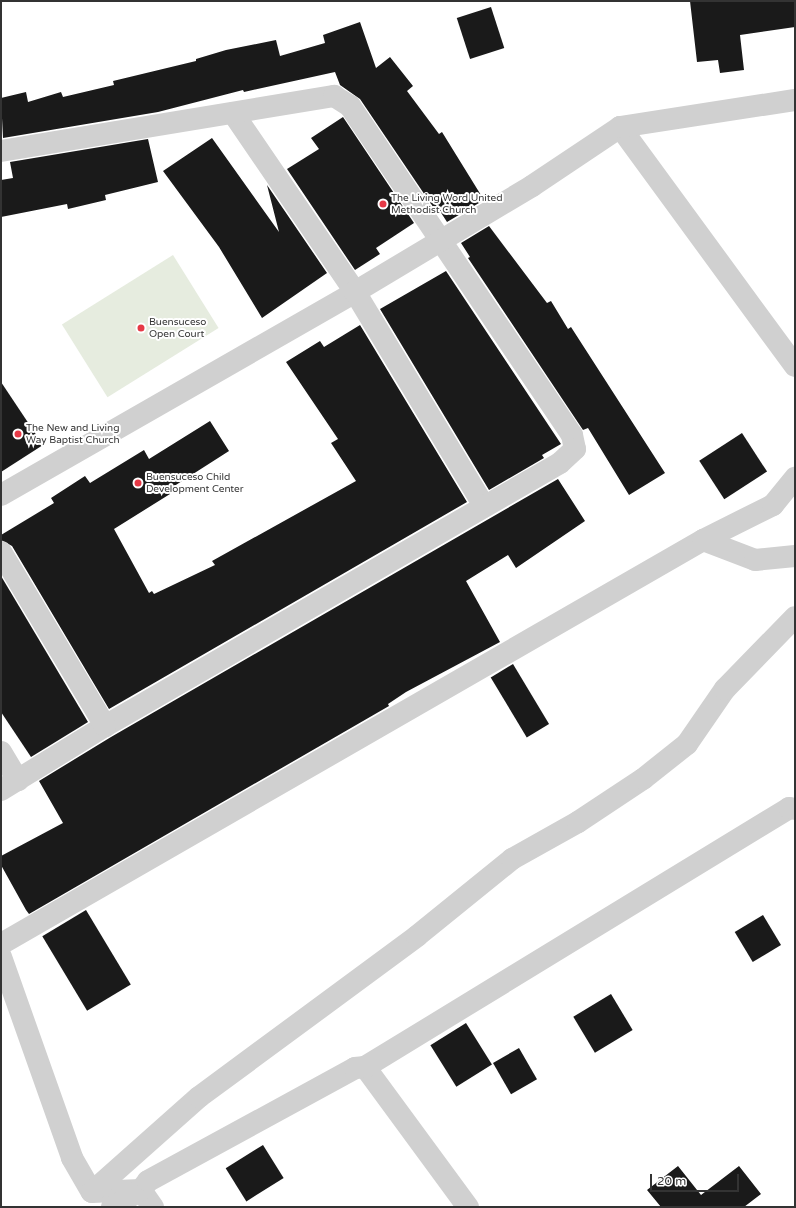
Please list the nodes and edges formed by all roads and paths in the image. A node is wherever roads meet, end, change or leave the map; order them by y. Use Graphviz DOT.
graph roads {
  1 [pos="795,100"];
  2 [pos="233,113"];
  3 [pos="620,127"];
  4 [pos="1,151"];
  5 [pos="440,240"];
  6 [pos="355,292"];
  7 [pos="795,366"];
  8 [pos="795,478"];
  9 [pos="1,495"];
  10 [pos="484,506"];
  11 [pos="703,540"];
  12 [pos="1,552"];
  13 [pos="795,556"];
  14 [pos="795,617"];
  15 [pos="105,726"];
  16 [pos="1,752"];
  17 [pos="10,785"];
  18 [pos="795,809"];
  19 [pos="1,944"];
  20 [pos="1,957"];
  21 [pos="365,1067"];
  22 [pos="92,1192"];
  23 [pos="147,1198"];
  24 [pos="112,1207"];
  25 [pos="468,1207"];
  1 -- 3 [label="street"];
  2 -- 4 [label="street"];
  2 -- 5 [label="street"];
  2 -- 6 [label="street"];
  3 -- 5 [label="street"];
  3 -- 7 [label="street"];
  5 -- 6 [label="street"];
  5 -- 10 [label="street"];
  6 -- 9 [label="street"];
  6 -- 10 [label="street"];
  8 -- 11 [label="street"];
  10 -- 15 [label="street"];
  11 -- 13 [label="street"];
  11 -- 19 [label="street"];
  12 -- 15 [label="street"];
  14 -- 22 [label="street"];
  15 -- 17 [label="street"];
  16 -- 17 [label="street"];
  18 -- 21 [label="street"];
  20 -- 22 [label="street"];
  21 -- 23 [label="street"];
  21 -- 25 [label="street"];
  22 -- 23 [label="street"];
  23 -- 24 [label="street"];
}
